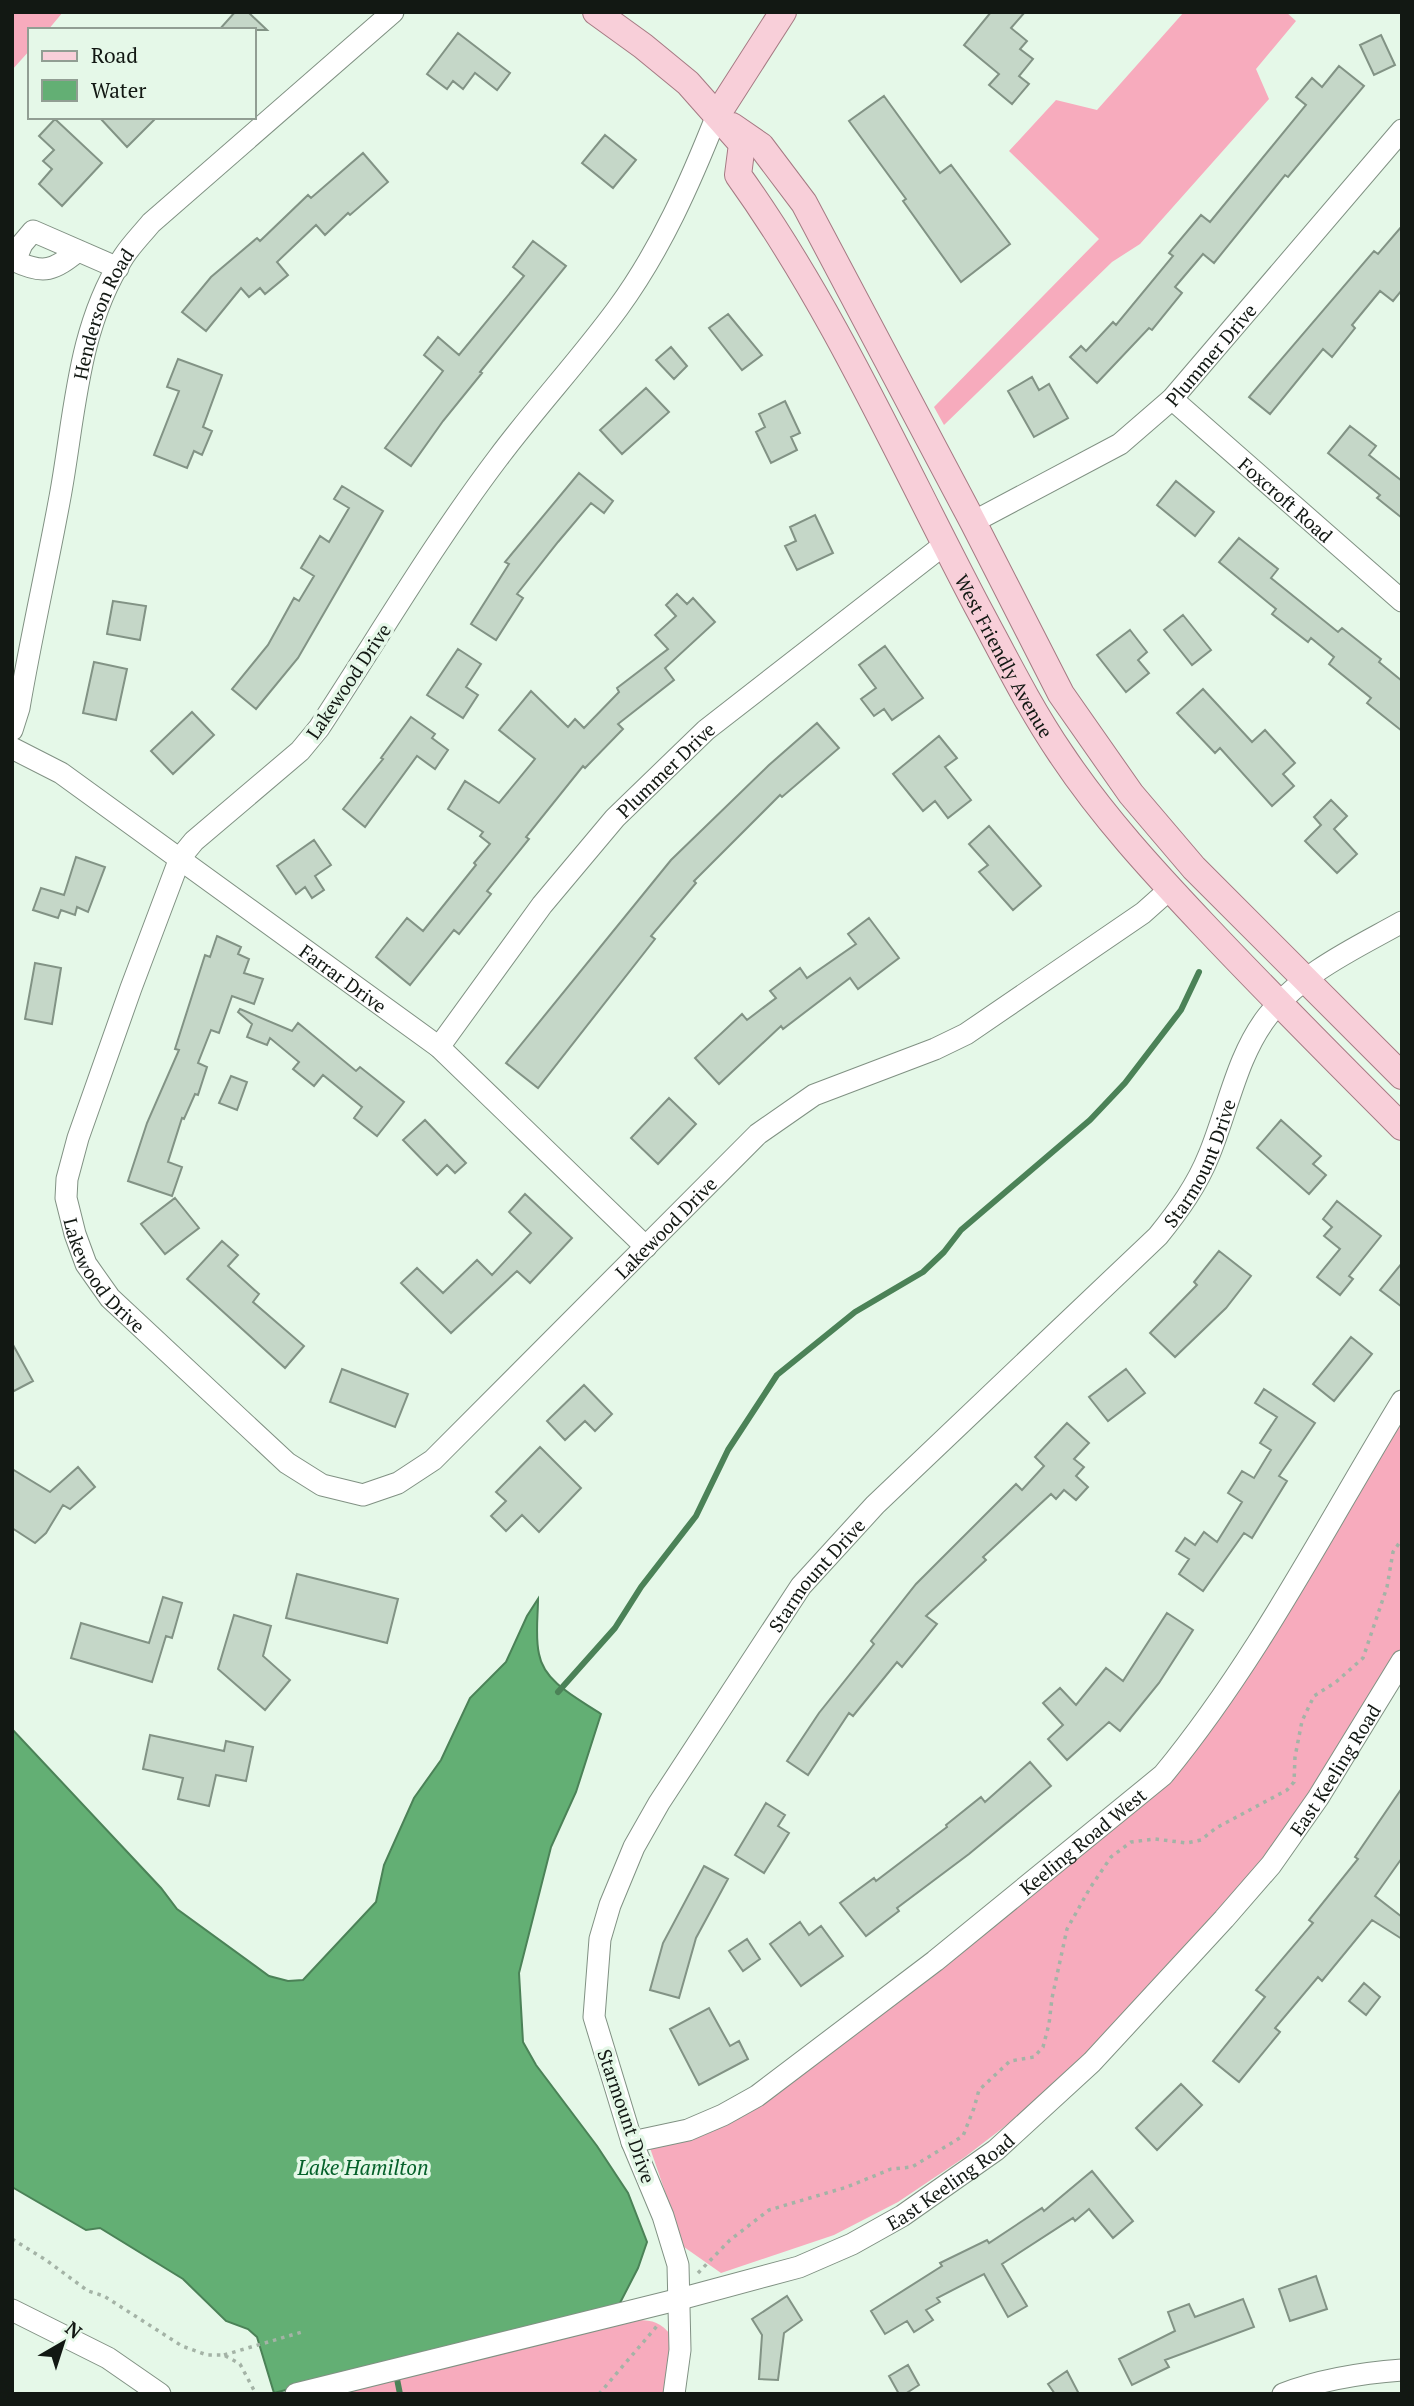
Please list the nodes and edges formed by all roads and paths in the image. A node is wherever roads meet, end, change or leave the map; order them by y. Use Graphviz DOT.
graph roads {
  1 [pos="393,12"];
  2 [pos="596,12"];
  3 [pos="783,12"];
  4 [pos="717,115"];
  5 [pos="1402,130"];
  6 [pos="78,251"];
  7 [pos="118,268"];
  8 [pos="1172,399"];
  9 [pos="973,522"];
  10 [pos="945,544"];
  11 [pos="1402,601"];
  12 [pos="12,730"];
  13 [pos="12,748"];
  14 [pos="180,858"];
  15 [pos="1170,889"];
  16 [pos="1402,922"];
  17 [pos="1304,978"];
  18 [pos="1278,1003"];
  19 [pos="439,1047"];
  20 [pos="1402,1076"];
  21 [pos="1402,1127"];
  22 [pos="646,1247"];
  23 [pos="1402,1401"];
  24 [pos="1402,1539"];
  25 [pos="1402,1661"];
  26 [pos="632,2143"];
  27 [pos="12,2239"];
  28 [pos="680,2299"];
  29 [pos="12,2309"];
  30 [pos="302,2332"];
  31 [pos="225,2356"];
  32 [pos="1402,2370"];
  33 [pos="160,2394"];
  34 [pos="256,2394"];
  35 [pos="296,2394"];
  36 [pos="599,2394"];
  37 [pos="674,2394"];
  38 [pos="1283,2394"];
  1 -- 7 [label="street, Henderson Road"];
  2 -- 4 [label="main road, West Friendly Avenue"];
  3 -- 4 [label="main road"];
  4 -- 9 [label="main road, West Friendly Avenue"];
  4 -- 10 [label="main road, West Friendly Avenue"];
  4 -- 14 [label="street, Lakewood Drive"];
  5 -- 8 [label="street, Plummer Drive"];
  6 -- 7 [label="street"];
  7 -- 12 [label="street, Henderson Road"];
  8 -- 9 [label="street, Plummer Drive"];
  8 -- 11 [label="street, Foxcroft Road"];
  9 -- 17 [label="main road, West Friendly Avenue"];
  10 -- 15 [label="main road, West Friendly Avenue"];
  10 -- 19 [label="street, Plummer Drive"];
  13 -- 14 [label="street, Farrar Drive"];
  14 -- 19 [label="street, Farrar Drive"];
  14 -- 22 [label="street, Lakewood Drive"];
  15 -- 18 [label="main road, West Friendly Avenue"];
  15 -- 22 [label="street, Lakewood Drive"];
  16 -- 17 [label="street, Starmount Drive"];
  17 -- 18 [label="street, Starmount Drive"];
  17 -- 20 [label="main road, West Friendly Avenue"];
  18 -- 21 [label="main road, West Friendly Avenue"];
  18 -- 26 [label="street, Starmount Drive"];
  19 -- 22 [label="street, Farrar Drive"];
  23 -- 26 [label="street, Keeling Road West"];
  24 -- 28 [label="path"];
  25 -- 28 [label="street, East Keeling Road"];
  26 -- 28 [label="street, Starmount Drive"];
  27 -- 31 [label="path"];
  28 -- 35 [label="street, East Keeling Road"];
  28 -- 36 [label="path"];
  28 -- 37 [label="street, Starmount Drive"];
  29 -- 33 [label="street"];
  30 -- 31 [label="path"];
  31 -- 34 [label="path"];
  32 -- 38 [label="street"];
}
